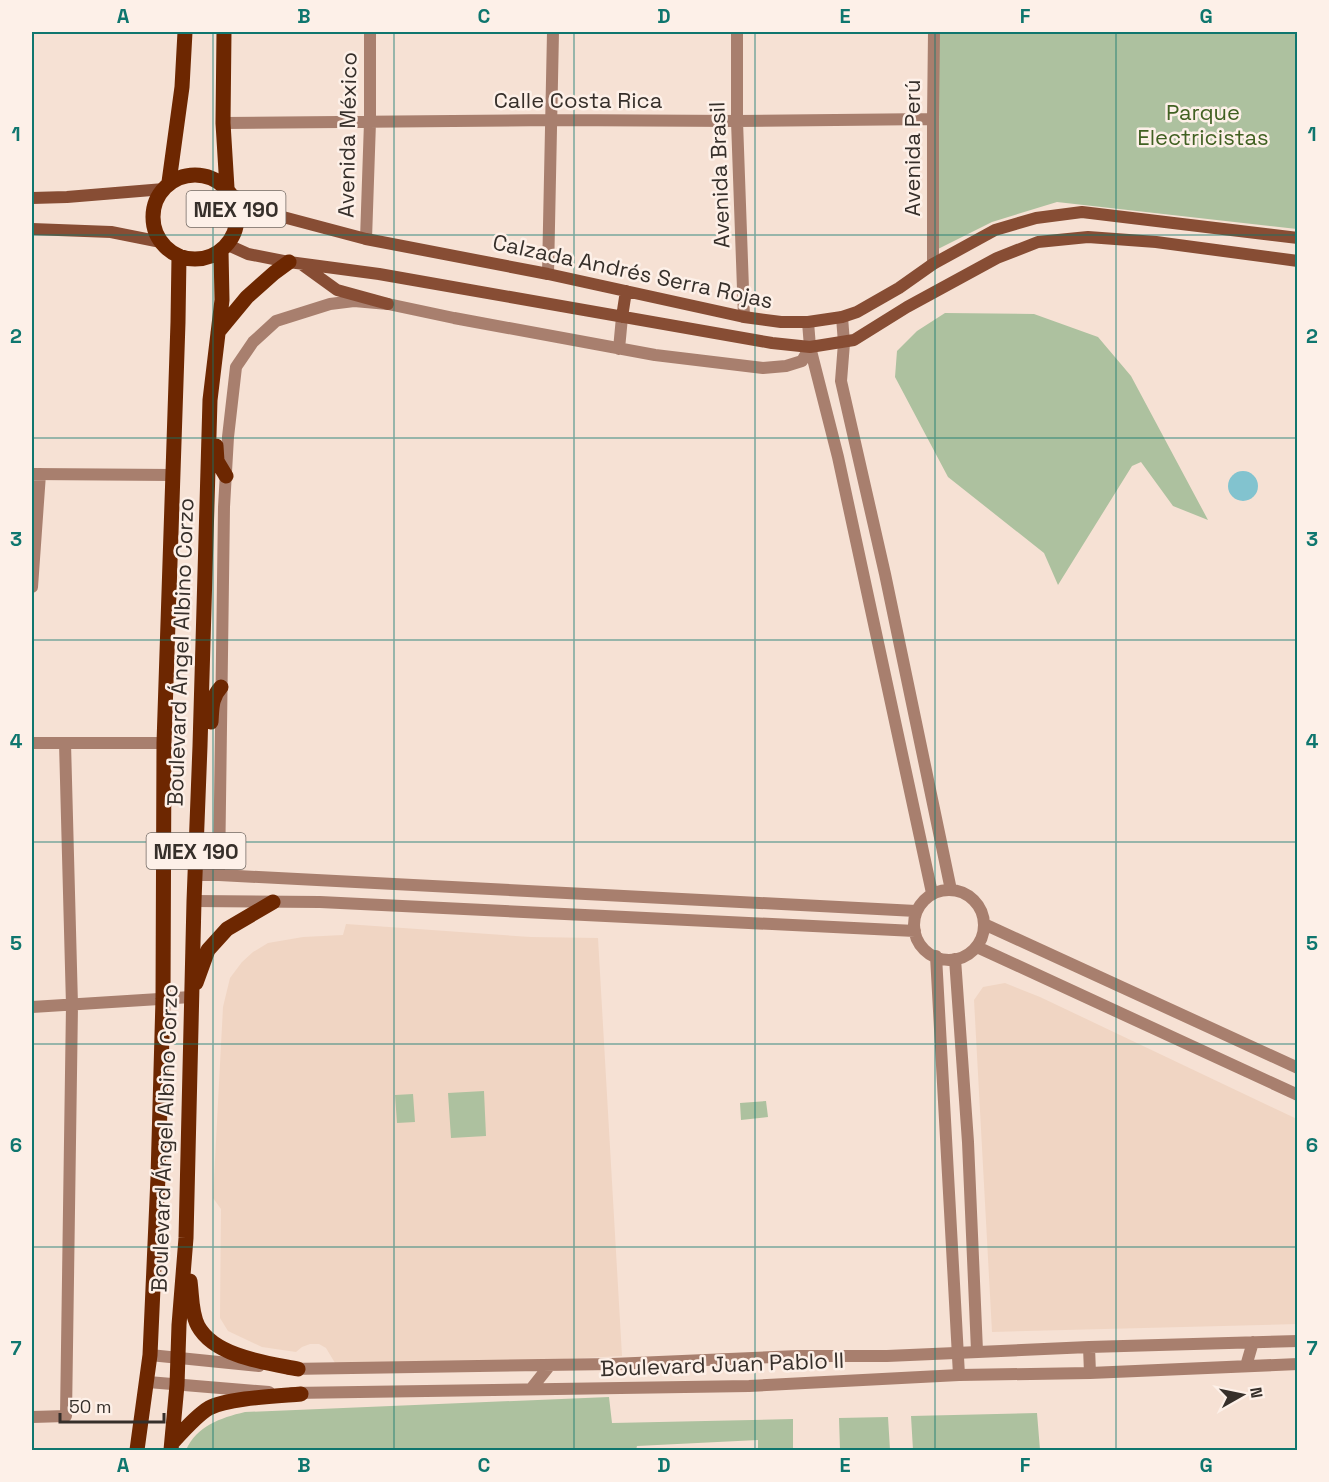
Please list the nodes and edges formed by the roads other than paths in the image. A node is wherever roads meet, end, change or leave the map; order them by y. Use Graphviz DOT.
graph roads {
  1 [pos="185,32"];
  2 [pos="224,32"];
  3 [pos="370,32"];
  4 [pos="553,32"];
  5 [pos="737,32"];
  6 [pos="934,32"];
  7 [pos="933,119"];
  8 [pos="552,120"];
  9 [pos="737,121"];
  10 [pos="370,122"];
  11 [pos="223,123"];
  12 [pos="167,186"];
  13 [pos="229,191"];
  14 [pos="32,198"];
  15 [pos="32,229"];
  16 [pos="1298,238"];
  17 [pos="366,239"];
  18 [pos="161,243"];
  19 [pos="225,248"];
  20 [pos="179,256"];
  21 [pos="1298,261"];
  22 [pos="295,263"];
  23 [pos="933,264"];
  24 [pos="548,273"];
  25 [pos="626,291"];
  26 [pos="388,304"];
  27 [pos="622,317"];
  28 [pos="744,317"];
  29 [pos="842,317"];
  30 [pos="808,322"];
  31 [pos="218,332"];
  32 [pos="844,342"];
  33 [pos="810,347"];
  34 [pos="619,349"];
  35 [pos="210,417"];
  36 [pos="36,474"];
  37 [pos="173,475"];
  38 [pos="226,476"];
  39 [pos="32,587"];
  40 [pos="220,687"];
  41 [pos="32,743"];
  42 [pos="65,743"];
  43 [pos="164,743"];
  44 [pos="200,746"];
  45 [pos="195,875"];
  46 [pos="219,875"];
  47 [pos="951,890"];
  48 [pos="932,893"];
  49 [pos="194,901"];
  50 [pos="273,902"];
  51 [pos="916,911"];
  52 [pos="984,924"];
  53 [pos="915,931"];
  54 [pos="977,947"];
  55 [pos="936,956"];
  56 [pos="955,959"];
  57 [pos="191,997"];
  58 [pos="163,999"];
  59 [pos="72,1005"];
  60 [pos="32,1007"];
  61 [pos="1298,1068"];
  62 [pos="1298,1095"];
  63 [pos="186,1238"];
  64 [pos="1298,1341"];
  65 [pos="1253,1342"];
  66 [pos="1089,1347"];
  67 [pos="977,1351"];
  68 [pos="958,1353"];
  69 [pos="150,1355"];
  70 [pos="177,1357"];
  71 [pos="1298,1364"];
  72 [pos="550,1365"];
  73 [pos="1246,1366"];
  74 [pos="298,1370"];
  75 [pos="1090,1373"];
  76 [pos="959,1375"];
  77 [pos="147,1382"];
  78 [pos="177,1385"];
  79 [pos="531,1389"];
  80 [pos="301,1394"];
  81 [pos="32,1417"];
  82 [pos="171,1447"];
  83 [pos="138,1450"];
  1 -- 12 [label="main road, MEX 190"];
  2 -- 11 [label="main road, MEX 190"];
  3 -- 10 [label="street, Avenida México"];
  4 -- 8 [label="street"];
  5 -- 9 [label="street, Avenida Brasil"];
  6 -- 7 [label="street, Avenida Perú"];
  7 -- 9 [label="street, Calle Costa Rica"];
  7 -- 23 [label="street, Avenida Perú"];
  8 -- 9 [label="street, Calle Costa Rica"];
  8 -- 10 [label="street, Calle Costa Rica"];
  8 -- 24 [label="street"];
  9 -- 28 [label="street, Avenida Brasil"];
  10 -- 11 [label="street, Calle Costa Rica"];
  10 -- 17 [label="street, Avenida México"];
  11 -- 13 [label="main road, MEX 190"];
  12 -- 13 [label="main road, MEX 190"];
  12 -- 14 [label="main road"];
  12 -- 18 [label="main road, MEX 190"];
  13 -- 17 [label="main road, Calzada Andrés Serra Rojas"];
  13 -- 19 [label="main road, MEX 190"];
  15 -- 18 [label="main road"];
  16 -- 23 [label="main road, Calzada Andrés Serra Rojas"];
  17 -- 24 [label="main road, Calzada Andrés Serra Rojas"];
  18 -- 20 [label="main road, MEX 190"];
  19 -- 20 [label="main road, MEX 190"];
  19 -- 22 [label="main road, Calzada Andrés Serra Rojas"];
  19 -- 31 [label="main road, Boulevard Ángel Albino Corzo / MEX 190"];
  20 -- 37 [label="main road, Boulevard Ángel Albino Corzo / MEX 190"];
  21 -- 32 [label="main road, Calzada Andrés Serra Rojas"];
  22 -- 26 [label="main road"];
  22 -- 27 [label="main road, Calzada Andrés Serra Rojas"];
  22 -- 31 [label="main road"];
  23 -- 29 [label="main road, Calzada Andrés Serra Rojas"];
  24 -- 25 [label="main road, Calzada Andrés Serra Rojas"];
  25 -- 27 [label="main road"];
  25 -- 28 [label="main road, Calzada Andrés Serra Rojas"];
  26 -- 34 [label="street"];
  26 -- 38 [label="street"];
  27 -- 33 [label="main road, Calzada Andrés Serra Rojas"];
  27 -- 34 [label="street"];
  28 -- 30 [label="main road, Calzada Andrés Serra Rojas"];
  29 -- 30 [label="main road, Calzada Andrés Serra Rojas"];
  29 -- 32 [label="street"];
  30 -- 33 [label="street"];
  31 -- 35 [label="main road, Boulevard Ángel Albino Corzo / MEX 190"];
  32 -- 33 [label="main road, Calzada Andrés Serra Rojas"];
  32 -- 47 [label="street"];
  33 -- 34 [label="street"];
  33 -- 48 [label="street"];
  35 -- 38 [label="main road"];
  35 -- 44 [label="main road, Boulevard Ángel Albino Corzo / MEX 190"];
  36 -- 37 [label="street"];
  36 -- 39 [label="street"];
  37 -- 43 [label="main road, Boulevard Ángel Albino Corzo / MEX 190"];
  38 -- 40 [label="street"];
  40 -- 44 [label="main road"];
  40 -- 46 [label="street"];
  41 -- 42 [label="street"];
  42 -- 43 [label="street"];
  42 -- 59 [label="street"];
  43 -- 58 [label="main road, Boulevard Ángel Albino Corzo / MEX 190"];
  44 -- 45 [label="main road, Boulevard Ángel Albino Corzo / MEX 190"];
  45 -- 46 [label="street"];
  45 -- 49 [label="main road, Boulevard Ángel Albino Corzo / MEX 190"];
  46 -- 51 [label="street"];
  47 -- 48 [label="street"];
  47 -- 52 [label="street"];
  48 -- 51 [label="street"];
  49 -- 50 [label="street"];
  49 -- 57 [label="main road, Boulevard Ángel Albino Corzo / MEX 190"];
  50 -- 53 [label="street"];
  50 -- 57 [label="main road"];
  51 -- 53 [label="street"];
  52 -- 54 [label="street"];
  52 -- 61 [label="street"];
  53 -- 55 [label="street"];
  54 -- 56 [label="street"];
  54 -- 62 [label="street"];
  55 -- 56 [label="street"];
  55 -- 68 [label="street"];
  56 -- 67 [label="street"];
  57 -- 58 [label="street"];
  57 -- 63 [label="main road, Boulevard Ángel Albino Corzo / MEX 190"];
  58 -- 59 [label="street"];
  58 -- 69 [label="main road, Boulevard Ángel Albino Corzo / MEX 190"];
  59 -- 60 [label="street"];
  59 -- 81 [label="street"];
  63 -- 70 [label="main road, Boulevard Ángel Albino Corzo / MEX 190"];
  63 -- 74 [label="main road"];
  64 -- 65 [label="street, Boulevard Juan Pablo II"];
  65 -- 66 [label="street, Boulevard Juan Pablo II"];
  65 -- 73 [label="street"];
  66 -- 67 [label="street, Boulevard Juan Pablo II"];
  66 -- 75 [label="street"];
  67 -- 68 [label="street, Boulevard Juan Pablo II"];
  68 -- 72 [label="street, Boulevard Juan Pablo II"];
  68 -- 76 [label="street"];
  69 -- 70 [label="street, Boulevard Juan Pablo II"];
  69 -- 77 [label="main road, Boulevard Ángel Albino Corzo / MEX 190"];
  70 -- 74 [label="street, Boulevard Juan Pablo II"];
  70 -- 78 [label="main road, Boulevard Ángel Albino Corzo / MEX 190"];
  71 -- 73 [label="street, Boulevard Juan Pablo II"];
  72 -- 74 [label="street, Boulevard Juan Pablo II"];
  72 -- 79 [label="street"];
  73 -- 75 [label="street, Boulevard Juan Pablo II"];
  75 -- 76 [label="street, Boulevard Juan Pablo II"];
  76 -- 79 [label="street, Boulevard Juan Pablo II"];
  77 -- 78 [label="street, Boulevard Juan Pablo II"];
  77 -- 83 [label="main road, Boulevard Ángel Albino Corzo / MEX 190"];
  78 -- 80 [label="street, Boulevard Juan Pablo II"];
  78 -- 82 [label="main road, Boulevard Ángel Albino Corzo / MEX 190"];
  79 -- 80 [label="street, Boulevard Juan Pablo II"];
  80 -- 82 [label="main road"];
}
